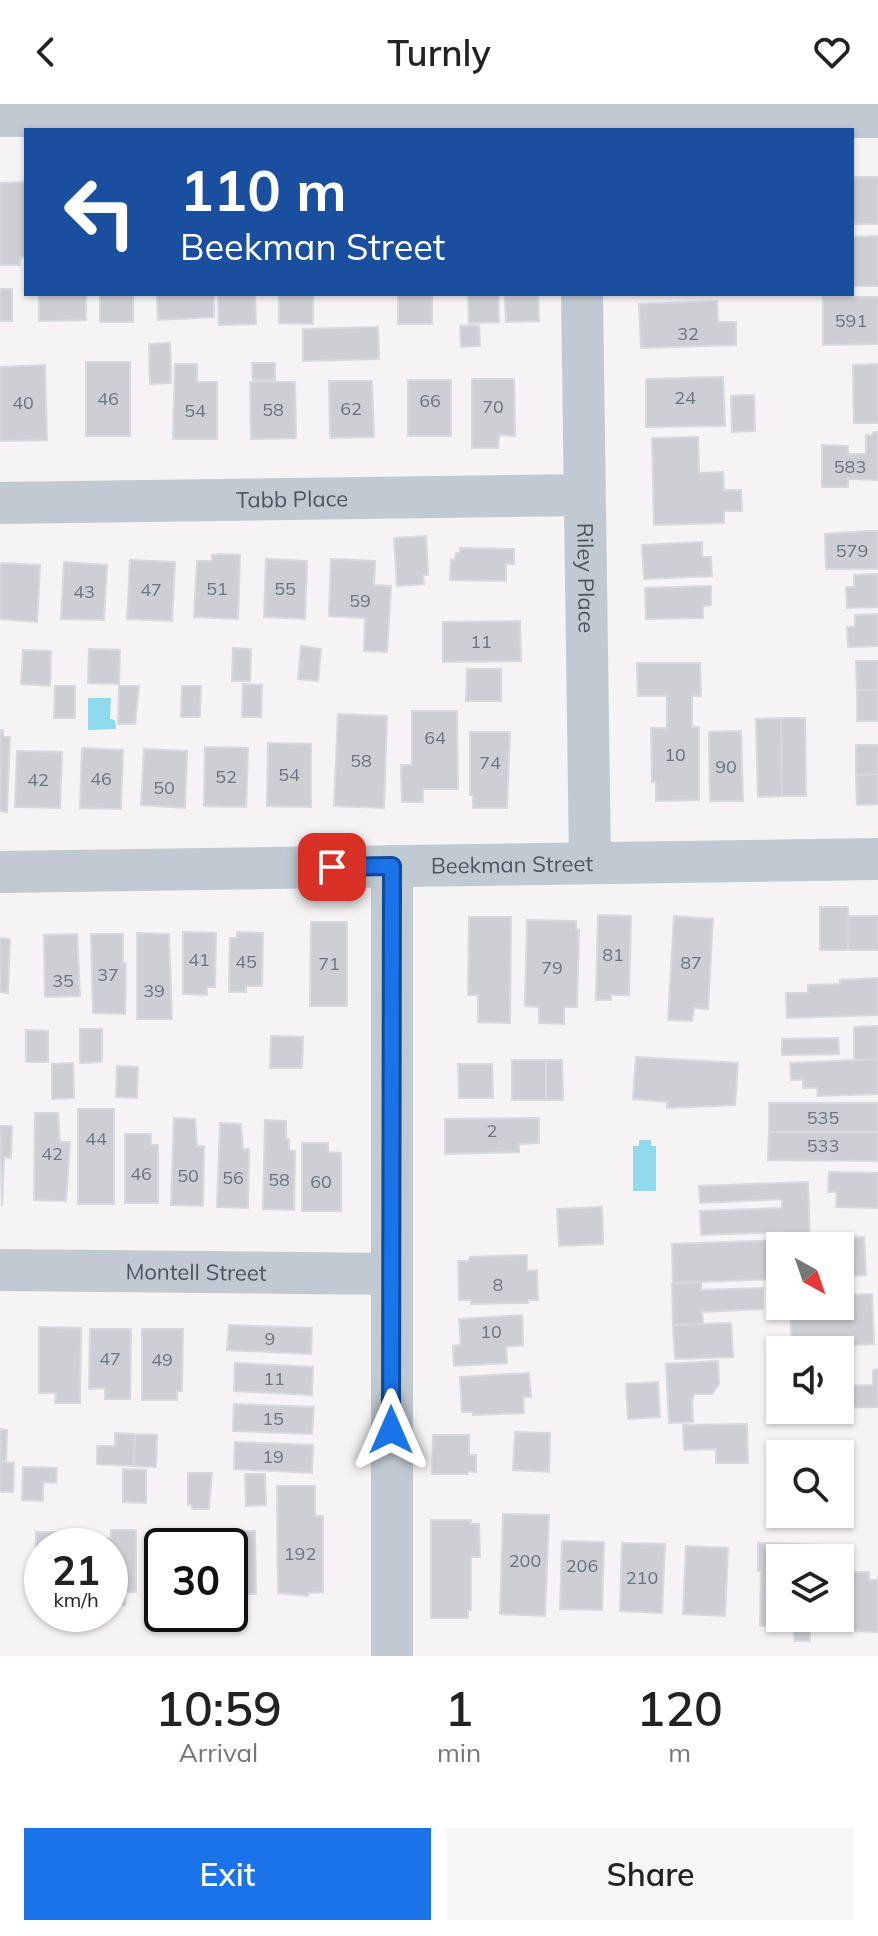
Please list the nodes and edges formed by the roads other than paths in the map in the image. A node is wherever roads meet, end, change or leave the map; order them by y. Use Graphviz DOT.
graph roads {
  1 [pos="0,116"];
  2 [pos="878,117"];
  3 [pos="580,123"];
  4 [pos="582,296"];
  5 [pos="584,495"];
  6 [pos="0,503"];
  7 [pos="878,859"];
  8 [pos="590,863"];
  9 [pos="392,866"];
  10 [pos="0,872"];
  11 [pos="0,1270"];
  12 [pos="391,1274"];
  13 [pos="392,1656"];
  1 -- 3 [label="street"];
  2 -- 3 [label="street"];
  4 -- 5 [label="street, Riley Place"];
  5 -- 6 [label="street, Tabb Place"];
  5 -- 8 [label="street, Riley Place"];
  7 -- 8 [label="street, Beekman Street"];
  8 -- 9 [label="street, Beekman Street"];
  9 -- 10 [label="street, Beekman Street"];
  9 -- 12 [label="street"];
  11 -- 12 [label="street, Montell Street"];
  12 -- 13 [label="street"];
}
